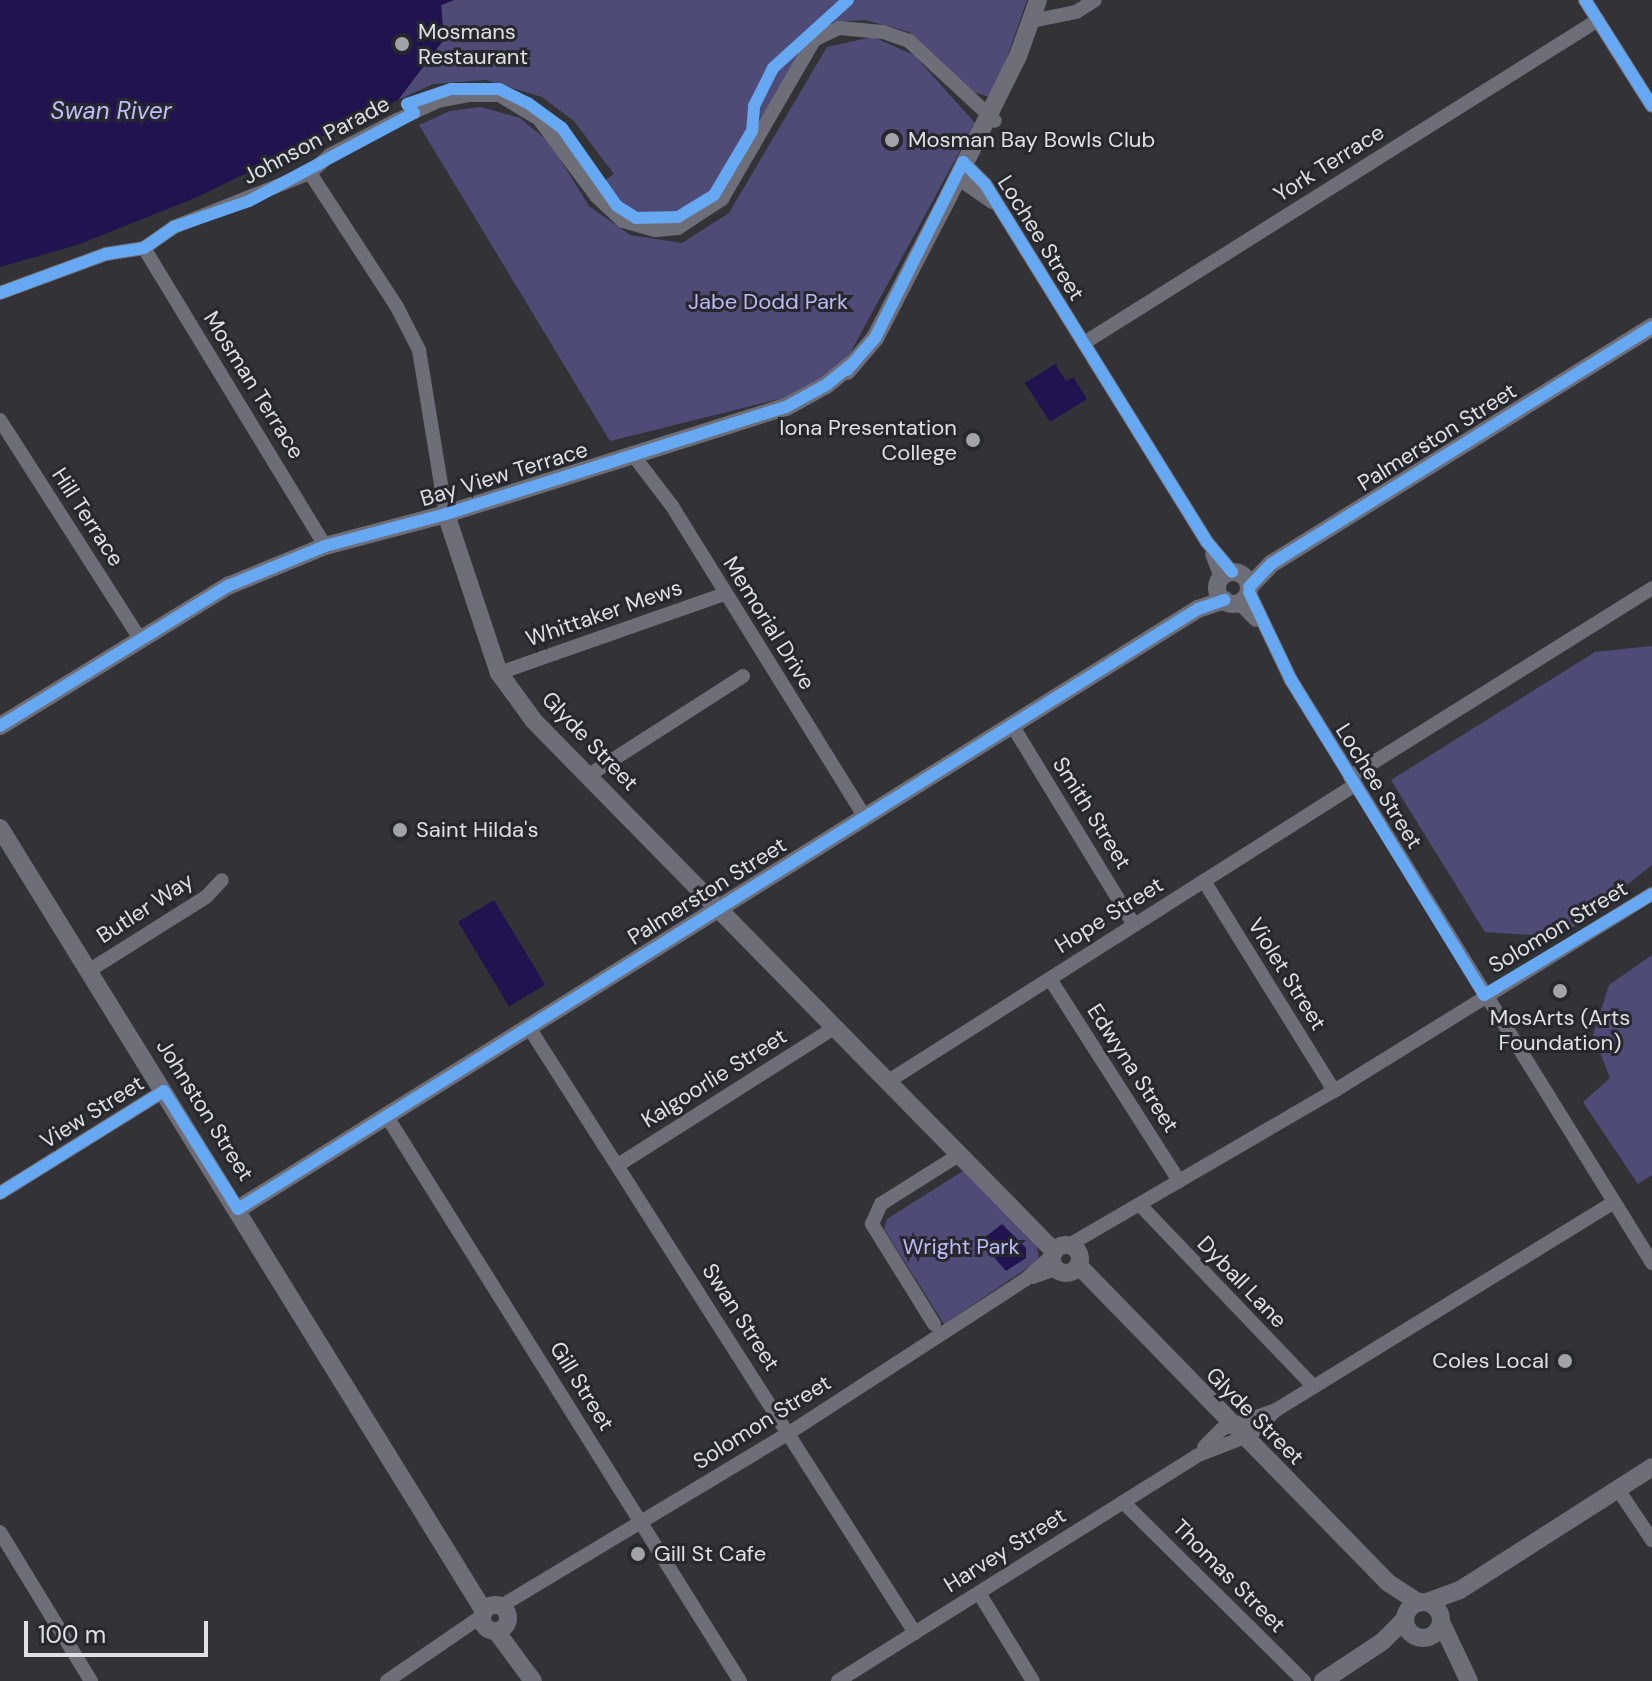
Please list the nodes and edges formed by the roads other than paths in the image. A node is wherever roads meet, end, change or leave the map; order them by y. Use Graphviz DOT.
graph roads {
  1 [pos="1095,0"];
  2 [pos="1585,0"];
  3 [pos="1039,10"];
  4 [pos="1598,20"];
  5 [pos="1652,106"];
  6 [pos="995,113"];
  7 [pos="962,172"];
  8 [pos="310,173"];
  9 [pos="144,248"];
  10 [pos="0,293"];
  11 [pos="1652,327"];
  12 [pos="1084,343"];
  13 [pos="0,420"];
  14 [pos="633,455"];
  15 [pos="446,514"];
  16 [pos="325,546"];
  17 [pos="1234,586"];
  18 [pos="1652,588"];
  19 [pos="725,594"];
  20 [pos="139,637"];
  21 [pos="499,673"];
  22 [pos="743,676"];
  23 [pos="1012,725"];
  24 [pos="0,726"];
  25 [pos="589,775"];
  26 [pos="1353,781"];
  27 [pos="864,816"];
  28 [pos="0,828"];
  29 [pos="222,880"];
  30 [pos="1204,881"];
  31 [pos="1652,894"];
  32 [pos="718,908"];
  33 [pos="1134,925"];
  34 [pos="90,970"];
  35 [pos="1050,979"];
  36 [pos="1484,995"];
  37 [pos="528,1026"];
  38 [pos="834,1028"];
  39 [pos="887,1082"];
  40 [pos="164,1091"];
  41 [pos="1334,1091"];
  42 [pos="386,1115"];
  43 [pos="960,1154"];
  44 [pos="618,1165"];
  45 [pos="1179,1181"];
  46 [pos="0,1193"];
  47 [pos="1614,1202"];
  48 [pos="1141,1206"];
  49 [pos="238,1209"];
  50 [pos="1065,1257"];
  51 [pos="1652,1263"];
  52 [pos="934,1324"];
  53 [pos="1314,1387"];
  54 [pos="1237,1432"];
  55 [pos="789,1433"];
  56 [pos="1652,1457"];
  57 [pos="1652,1467"];
  58 [pos="1617,1488"];
  59 [pos="1123,1502"];
  60 [pos="641,1523"];
  61 [pos="0,1532"];
  62 [pos="1652,1540"];
  63 [pos="979,1593"];
  64 [pos="495,1617"];
  65 [pos="1423,1618"];
  66 [pos="915,1633"];
  67 [pos="1466,1676"];
  68 [pos="91,1681"];
  69 [pos="387,1681"];
  70 [pos="533,1681"];
  71 [pos="740,1681"];
  72 [pos="838,1681"];
  73 [pos="1033,1681"];
  74 [pos="1304,1681"];
  75 [pos="1323,1681"];
  1 -- 3 [label="street"];
  2 -- 4 [label="street"];
  3 -- 6 [label="street, Bay View Terrace"];
  4 -- 5 [label="street"];
  4 -- 12 [label="street, York Terrace"];
  6 -- 7 [label="street, Bay View Terrace"];
  6 -- 8 [label="street, Johnson Parade"];
  7 -- 12 [label="street, Lochee Street"];
  7 -- 14 [label="street, Bay View Terrace"];
  8 -- 9 [label="street, Johnson Parade"];
  8 -- 15 [label="street, Glyde Street"];
  9 -- 10 [label="street, Johnson Parade"];
  9 -- 16 [label="street, Mosman Terrace"];
  11 -- 17 [label="street, Palmerston Street"];
  12 -- 17 [label="street, Lochee Street"];
  13 -- 20 [label="street, Hill Terrace"];
  14 -- 15 [label="street, Bay View Terrace"];
  14 -- 19 [label="street, Memorial Drive"];
  15 -- 16 [label="street, Bay View Terrace"];
  15 -- 21 [label="street, Glyde Street"];
  16 -- 20 [label="street, Bay View Terrace"];
  17 -- 23 [label="street, Palmerston Street"];
  17 -- 26 [label="street, Lochee Street"];
  18 -- 26 [label="street, Hope Street"];
  19 -- 21 [label="street, Whittaker Mews"];
  19 -- 27 [label="street, Memorial Drive"];
  20 -- 24 [label="street, Bay View Terrace"];
  21 -- 25 [label="street, Glyde Street"];
  22 -- 25 [label="street"];
  23 -- 27 [label="street, Palmerston Street"];
  23 -- 33 [label="street, Smith Street"];
  25 -- 32 [label="street, Glyde Street"];
  26 -- 30 [label="street, Hope Street"];
  26 -- 36 [label="street, Lochee Street"];
  27 -- 32 [label="street, Palmerston Street"];
  28 -- 34 [label="street, Johnston Street"];
  29 -- 34 [label="street, Butler Way"];
  30 -- 33 [label="street, Hope Street"];
  30 -- 41 [label="street, Violet Street"];
  31 -- 36 [label="street, Solomon Street"];
  32 -- 37 [label="street, Palmerston Street"];
  32 -- 38 [label="street, Glyde Street"];
  33 -- 35 [label="street, Hope Street"];
  34 -- 40 [label="street, Johnston Street"];
  35 -- 39 [label="street, Hope Street"];
  35 -- 45 [label="street, Edwyna Street"];
  36 -- 41 [label="street, Solomon Street"];
  36 -- 47 [label="street, Lochee Street"];
  37 -- 42 [label="street, Palmerston Street"];
  37 -- 44 [label="street, Swan Street"];
  38 -- 39 [label="street, Glyde Street"];
  38 -- 44 [label="street, Kalgoorlie Street"];
  39 -- 43 [label="street, Glyde Street"];
  40 -- 46 [label="street, View Street"];
  40 -- 49 [label="street, Johnston Street"];
  41 -- 45 [label="street, Solomon Street"];
  42 -- 49 [label="street, Palmerston Street"];
  42 -- 60 [label="street, Gill Street"];
  43 -- 50 [label="street, Glyde Street"];
  43 -- 52 [label="street"];
  44 -- 55 [label="street, Swan Street"];
  45 -- 48 [label="street, Solomon Street"];
  47 -- 51 [label="street, Lochee Street"];
  47 -- 53 [label="street, Harvey Street"];
  48 -- 50 [label="street, Solomon Street"];
  48 -- 53 [label="street, Dyball Lane"];
  49 -- 64 [label="street, Johnston Street"];
  50 -- 54 [label="street, Glyde Street"];
  50 -- 55 [label="street, Solomon Street"];
  53 -- 54 [label="street, Harvey Street"];
  54 -- 59 [label="street, Harvey Street"];
  54 -- 65 [label="street, Glyde Street"];
  55 -- 60 [label="street, Solomon Street"];
  55 -- 66 [label="street, Swan Street"];
  56 -- 58 [label="street"];
  57 -- 58 [label="street"];
  58 -- 62 [label="street"];
  58 -- 65 [label="street"];
  59 -- 63 [label="street, Harvey Street"];
  59 -- 74 [label="street, Thomas Street"];
  60 -- 64 [label="street, Solomon Street"];
  60 -- 71 [label="street, Gill Street"];
  61 -- 68 [label="street"];
  63 -- 66 [label="street, Harvey Street"];
  63 -- 73 [label="street"];
  64 -- 69 [label="street"];
  64 -- 70 [label="street, Johnston Street"];
  65 -- 67 [label="street"];
  65 -- 75 [label="street"];
  66 -- 72 [label="street, Harvey Street"];
}
